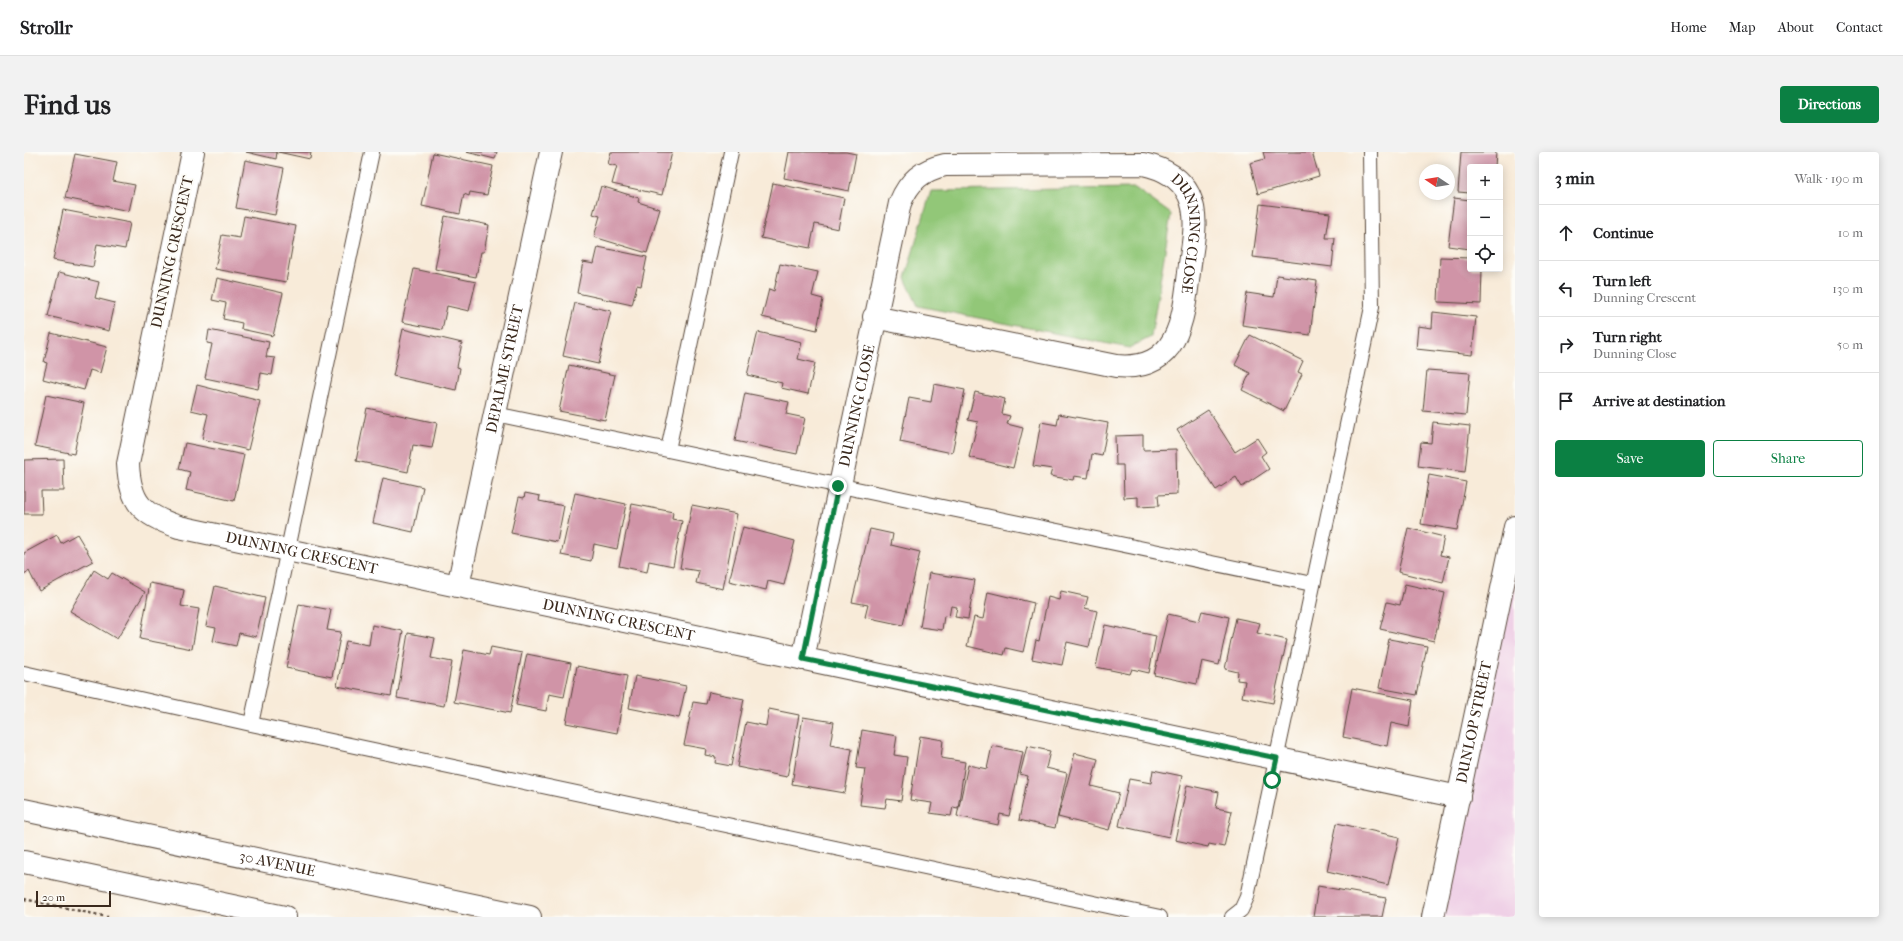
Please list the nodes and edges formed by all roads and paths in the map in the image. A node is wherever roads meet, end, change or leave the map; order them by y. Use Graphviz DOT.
graph roads {
  1 [pos="193,152"];
  2 [pos="372,152"];
  3 [pos="550,152"];
  4 [pos="731,152"];
  5 [pos="1370,152"];
  6 [pos="874,317"];
  7 [pos="495,414"];
  8 [pos="668,450"];
  9 [pos="838,486"];
  10 [pos="1515,527"];
  11 [pos="287,550"];
  12 [pos="1312,584"];
  13 [pos="458,586"];
  14 [pos="803,659"];
  15 [pos="24,673"];
  16 [pos="251,724"];
  17 [pos="1277,758"];
  18 [pos="1459,797"];
  19 [pos="24,810"];
  20 [pos="24,862"];
  21 [pos="24,899"];
  22 [pos="108,917"];
  23 [pos="285,917"];
  24 [pos="530,917"];
  25 [pos="1160,917"];
  26 [pos="1232,917"];
  27 [pos="1433,917"];
  1 -- 11 [label="street, DUNNING CRESCENT"];
  2 -- 11 [label="lane"];
  3 -- 7 [label="street, DEPALME STREET"];
  4 -- 8 [label="lane"];
  5 -- 12 [label="lane"];
  6 -- 6 [label="street, DUNNING CLOSE"];
  6 -- 9 [label="street, DUNNING CLOSE"];
  7 -- 8 [label="lane"];
  7 -- 13 [label="street, DEPALME STREET"];
  8 -- 9 [label="lane"];
  9 -- 12 [label="lane"];
  9 -- 14 [label="street, DUNNING CLOSE"];
  10 -- 18 [label="street, DUNLOP STREET"];
  11 -- 13 [label="street, DUNNING CRESCENT"];
  11 -- 16 [label="lane"];
  12 -- 17 [label="lane"];
  13 -- 14 [label="street, DUNNING CRESCENT"];
  14 -- 17 [label="street, DUNNING CRESCENT"];
  15 -- 16 [label="lane"];
  16 -- 25 [label="lane"];
  17 -- 18 [label="street, DUNNING CRESCENT"];
  17 -- 26 [label="lane"];
  18 -- 27 [label="street, DUNLOP STREET"];
  19 -- 24 [label="street, 30 AVENUE"];
  20 -- 23 [label="street"];
  21 -- 22 [label="path"];
}
